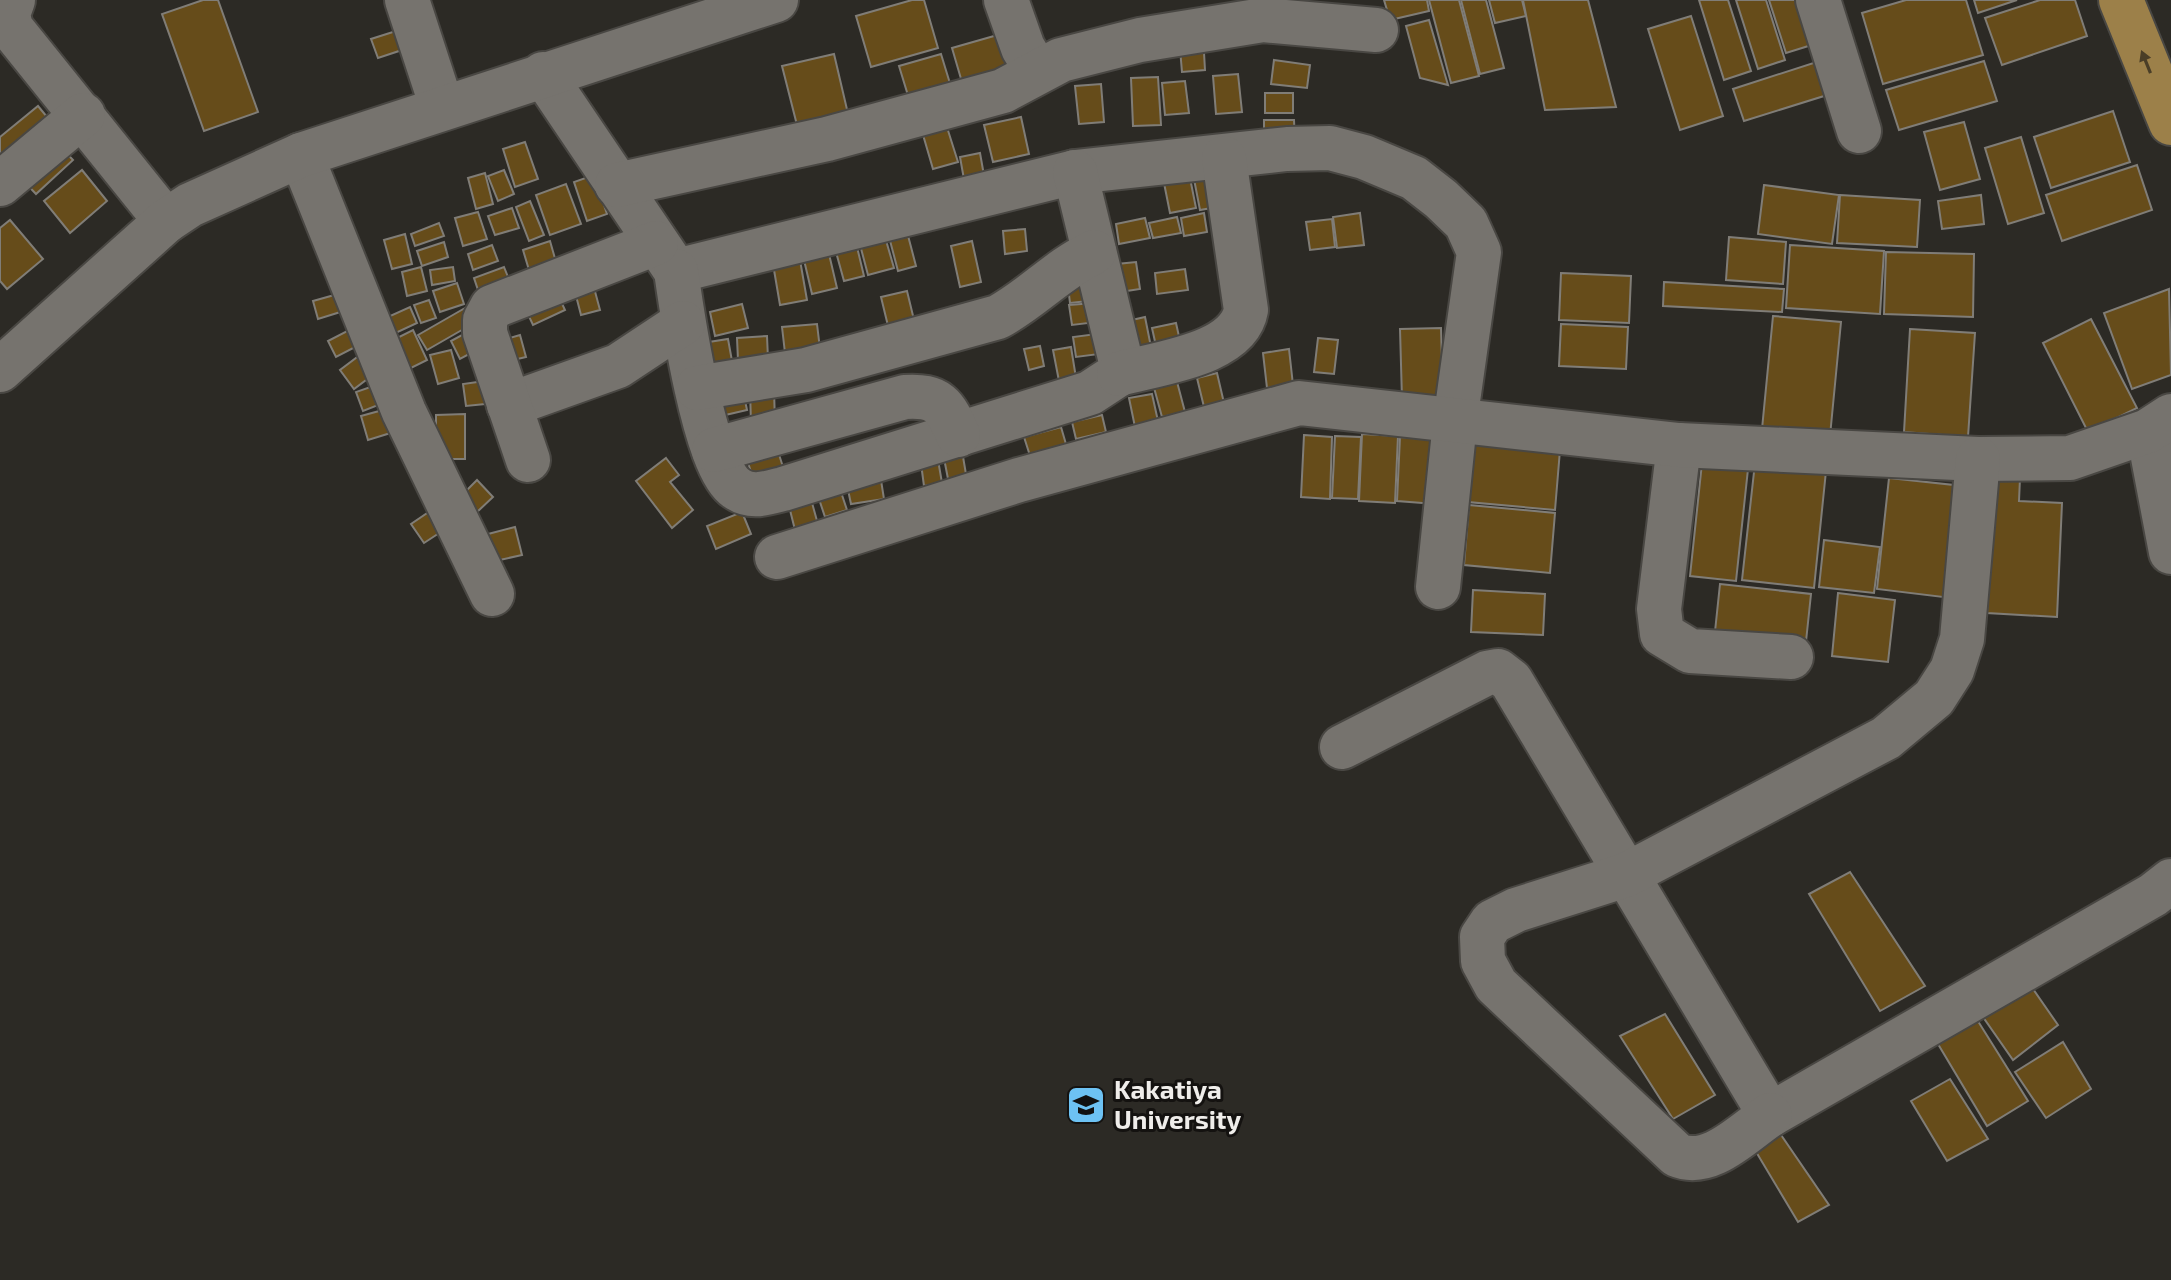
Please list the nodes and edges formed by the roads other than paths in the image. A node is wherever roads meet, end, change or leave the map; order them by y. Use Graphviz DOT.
graph roads {
  1 [pos="13,0"];
  2 [pos="407,0"];
  3 [pos="776,0"];
  4 [pos="1006,0"];
  5 [pos="1818,0"];
  6 [pos="2121,0"];
  7 [pos="1376,30"];
  8 [pos="1037,71"];
  9 [pos="543,74"];
  10 [pos="442,107"];
  11 [pos="83,115"];
  12 [pos="2171,123"];
  13 [pos="1859,131"];
  14 [pos="301,155"];
  15 [pos="1224,158"];
  16 [pos="1075,172"];
  17 [pos="0,184"];
  18 [pos="617,185"];
  19 [pos="166,221"];
  20 [pos="1094,252"];
  21 [pos="666,257"];
  22 [pos="683,323"];
  23 [pos="0,370"];
  24 [pos="1119,374"];
  25 [pos="697,388"];
  26 [pos="509,405"];
  27 [pos="857,410"];
  28 [pos="1455,422"];
  29 [pos="2159,424"];
  30 [pos="958,435"];
  31 [pos="1679,445"];
  32 [pos="714,450"];
  33 [pos="1978,459"];
  34 [pos="528,460"];
  35 [pos="869,462"];
  36 [pos="2171,552"];
  37 [pos="777,557"];
  38 [pos="1438,587"];
  39 [pos="492,594"];
  40 [pos="1791,657"];
  41 [pos="1342,747"];
  42 [pos="1626,875"];
  43 [pos="2171,881"];
  44 [pos="1770,1115"];
  1 -- 11 [label="street"];
  2 -- 10 [label="street"];
  3 -- 9 [label="street"];
  4 -- 8 [label="street"];
  5 -- 13 [label="street"];
  12 -- 6 [label="main road, one-way"];
  7 -- 8 [label="street"];
  8 -- 18 [label="street"];
  9 -- 10 [label="street"];
  9 -- 18 [label="street"];
  10 -- 14 [label="street"];
  11 -- 17 [label="street"];
  11 -- 19 [label="street"];
  14 -- 19 [label="street"];
  14 -- 39 [label="street"];
  15 -- 16 [label="street"];
  15 -- 24 [label="street"];
  15 -- 28 [label="street"];
  16 -- 20 [label="street"];
  16 -- 21 [label="street"];
  18 -- 21 [label="street"];
  19 -- 23 [label="street"];
  20 -- 24 [label="street"];
  20 -- 25 [label="street"];
  21 -- 22 [label="street"];
  21 -- 26 [label="street"];
  22 -- 25 [label="street"];
  22 -- 26 [label="street"];
  24 -- 30 [label="street"];
  25 -- 32 [label="street"];
  26 -- 34 [label="street"];
  27 -- 30 [label="street"];
  27 -- 32 [label="street"];
  27 -- 35 [label="street"];
  28 -- 31 [label="street"];
  28 -- 37 [label="street"];
  28 -- 38 [label="street"];
  29 -- 33 [label="street"];
  29 -- 36 [label="street"];
  30 -- 35 [label="street"];
  31 -- 33 [label="street"];
  31 -- 40 [label="street"];
  32 -- 35 [label="street"];
  33 -- 42 [label="street"];
  41 -- 42 [label="street"];
  42 -- 44 [label="street"];
  42 -- 44 [label="street"];
  43 -- 44 [label="street"];
}
